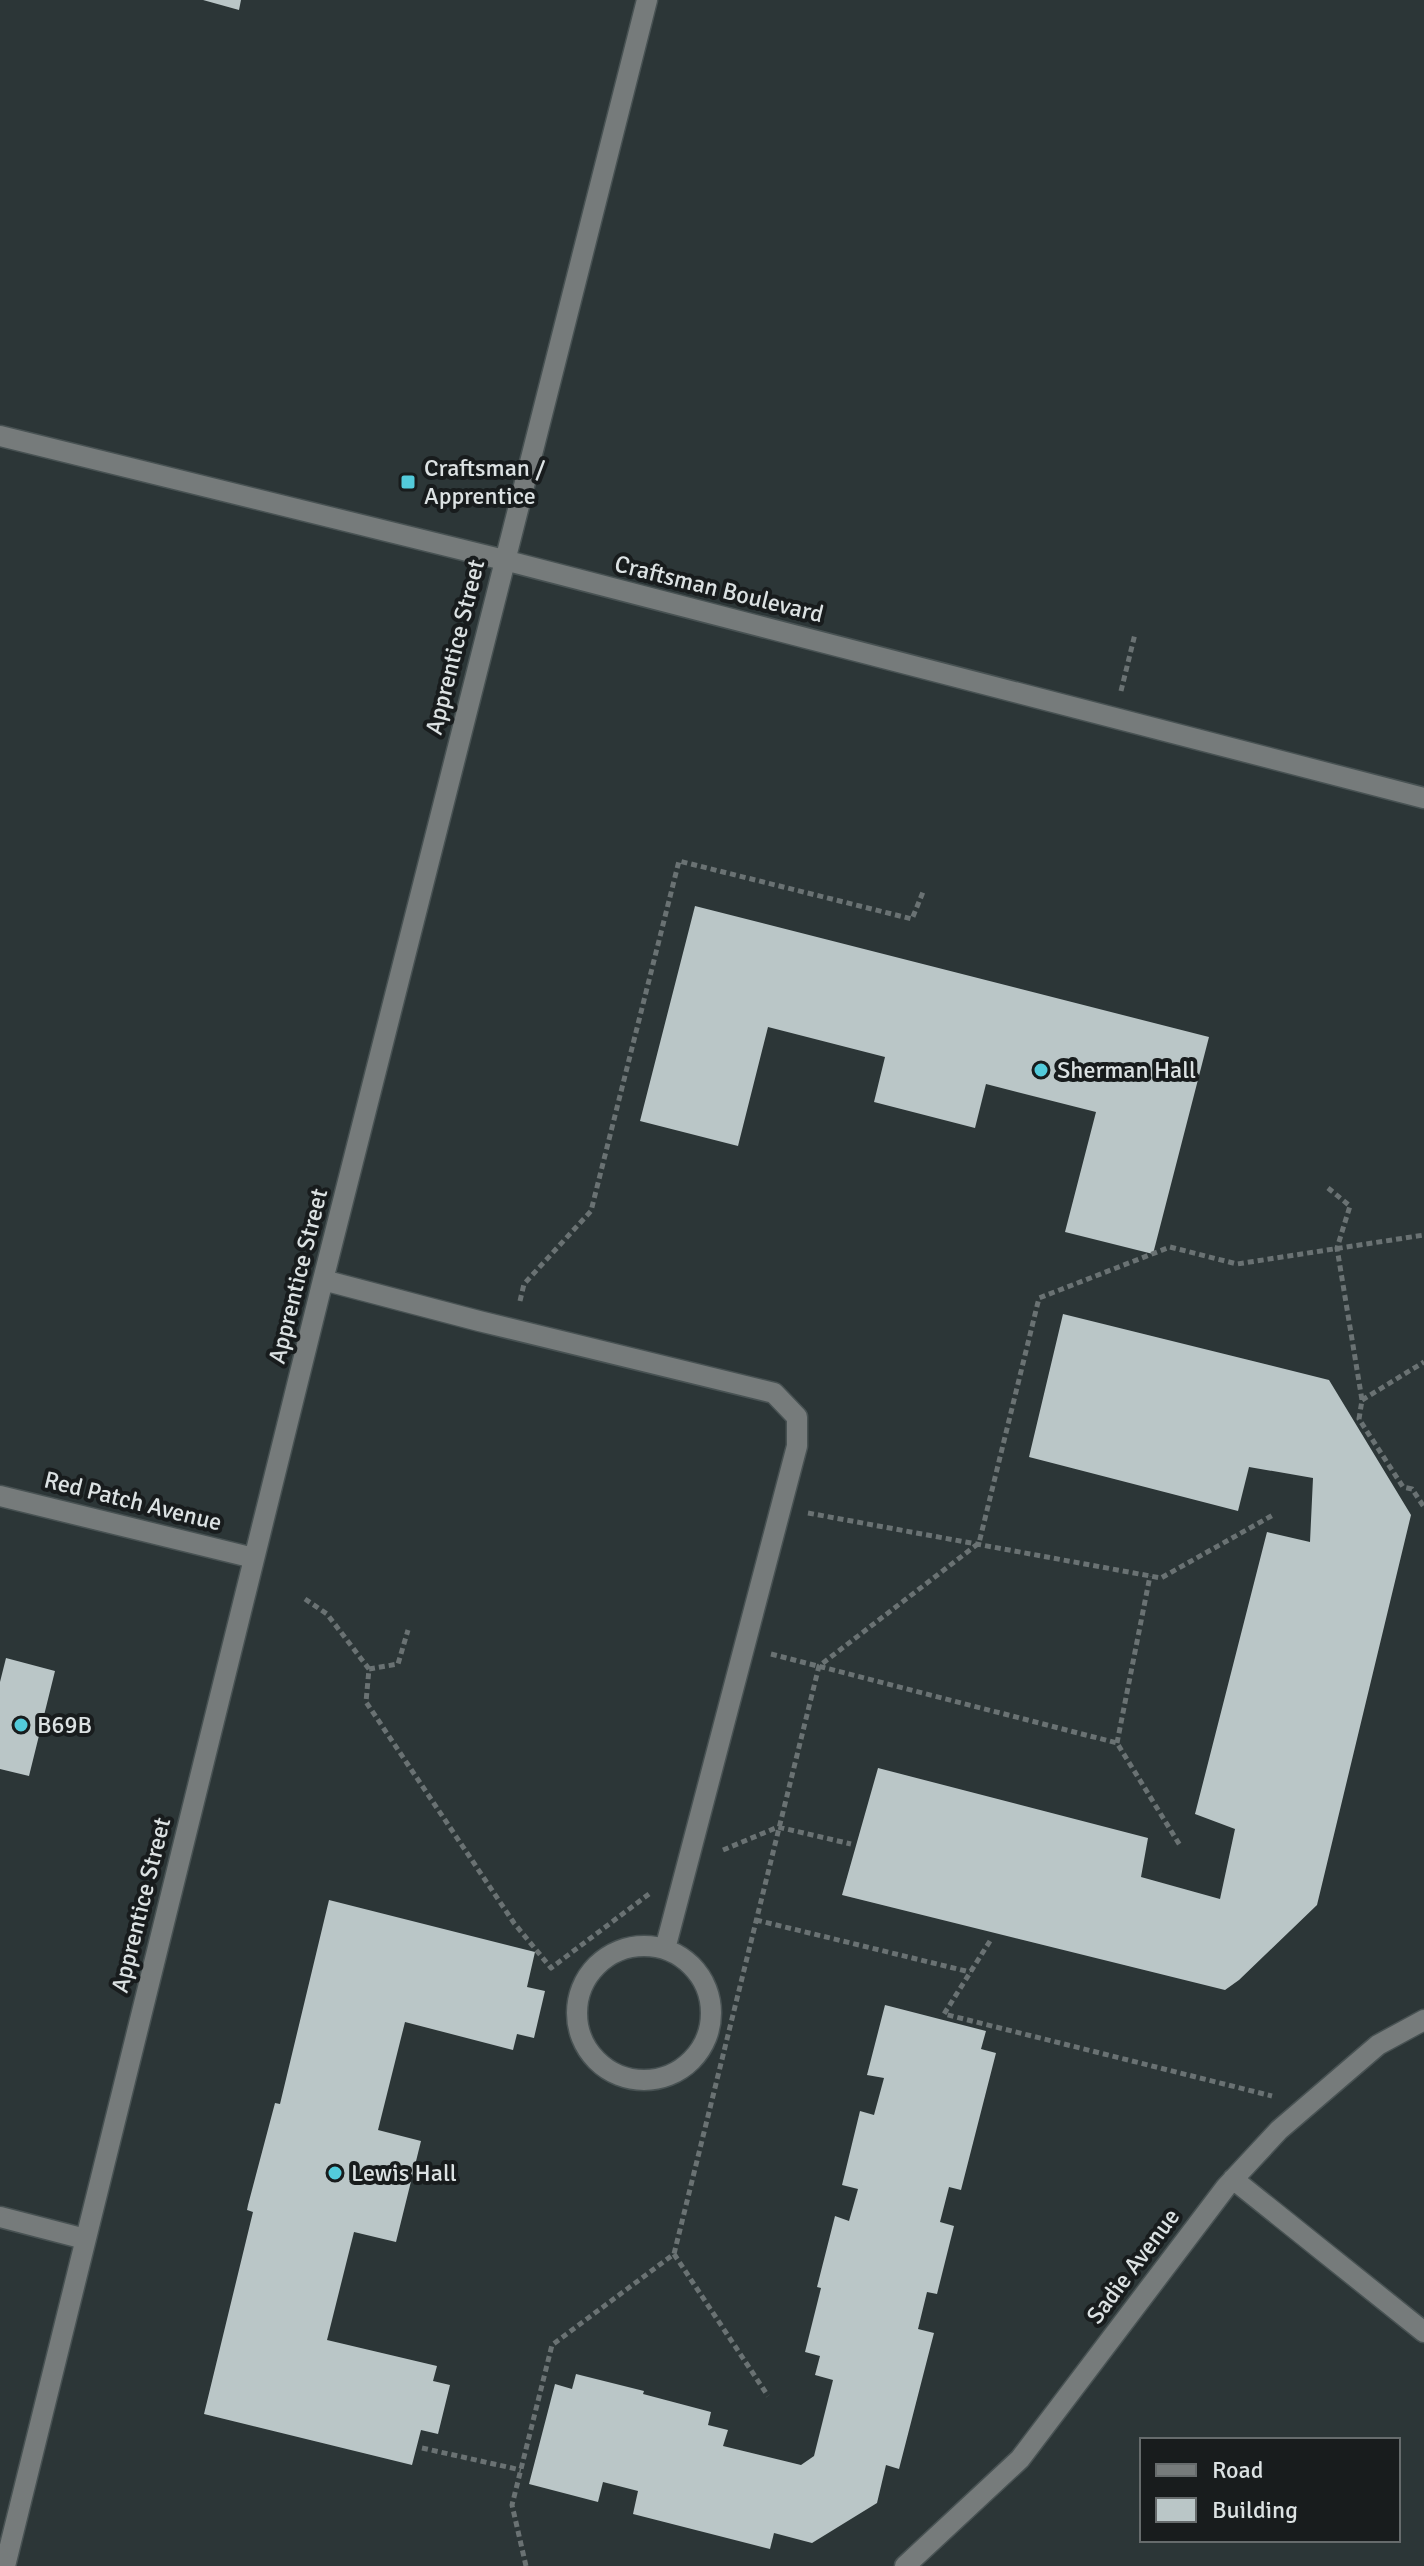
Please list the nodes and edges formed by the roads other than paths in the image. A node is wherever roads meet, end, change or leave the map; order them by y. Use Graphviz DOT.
graph roads {
  1 [pos="647,0"];
  2 [pos="0,436"];
  3 [pos="504,560"];
  4 [pos="1424,798"];
  5 [pos="323,1280"];
  6 [pos="0,1496"];
  7 [pos="254,1558"];
  8 [pos="665,1949"];
  9 [pos="1424,2020"];
  10 [pos="1233,2179"];
  11 [pos="0,2217"];
  12 [pos="85,2239"];
  13 [pos="1424,2332"];
  14 [pos="5,2566"];
  15 [pos="905,2566"];
  1 -- 3 [label="street, Apprentice Street"];
  2 -- 3 [label="street, Craftsman Boulevard"];
  3 -- 4 [label="street, Craftsman Boulevard"];
  3 -- 5 [label="street, Apprentice Street"];
  5 -- 7 [label="street, Apprentice Street"];
  5 -- 8 [label="street"];
  6 -- 7 [label="street, Red Patch Avenue"];
  7 -- 12 [label="street, Apprentice Street"];
  8 -- 8 [label="street"];
  9 -- 10 [label="street, Sadie Avenue"];
  10 -- 13 [label="street"];
  10 -- 15 [label="street, Sadie Avenue"];
  11 -- 12 [label="street"];
  12 -- 14 [label="street, Apprentice Street"];
}
